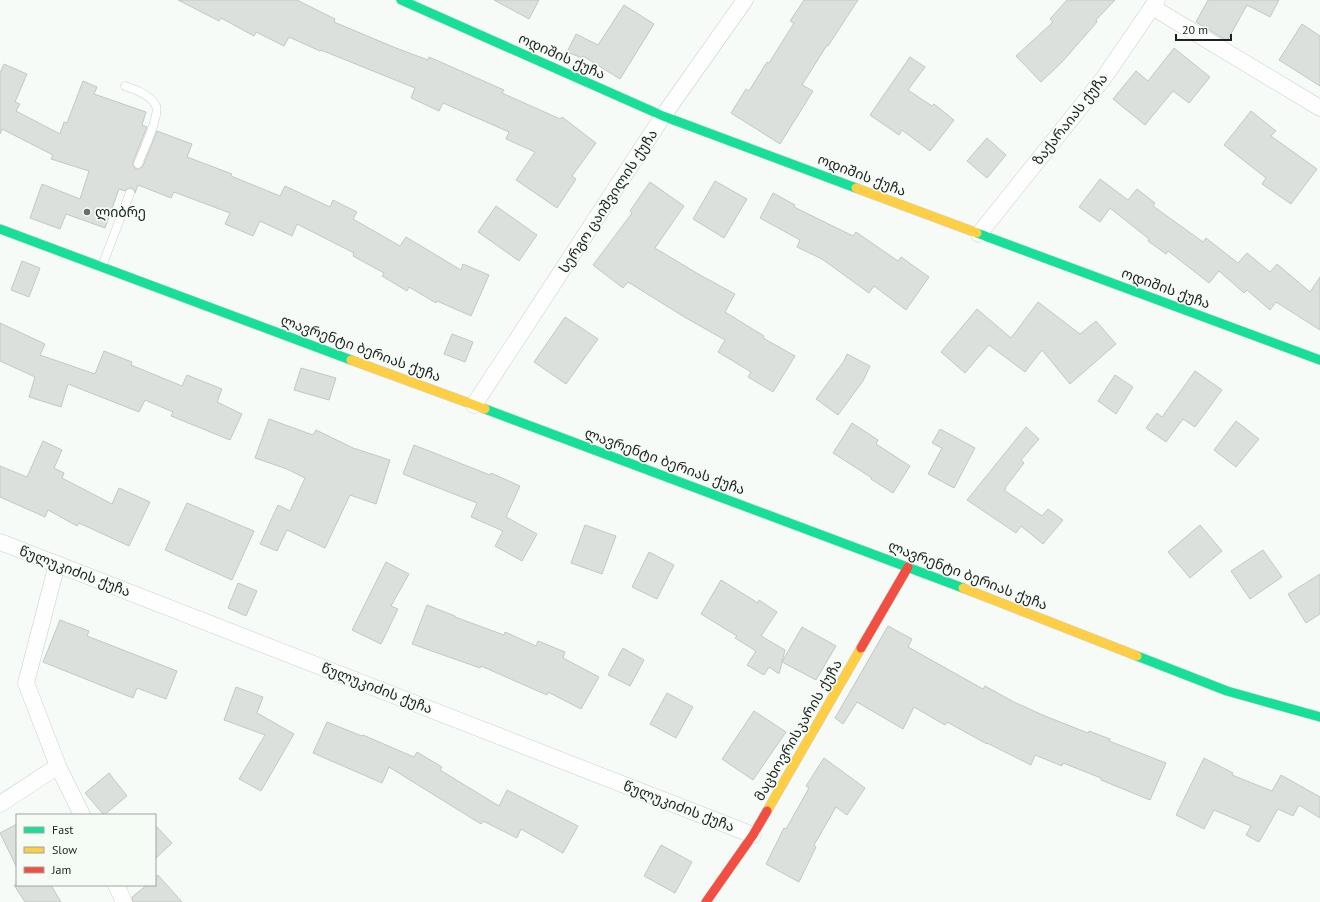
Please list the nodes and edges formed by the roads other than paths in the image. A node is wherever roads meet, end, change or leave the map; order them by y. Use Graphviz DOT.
graph roads {
  1 [pos="401,0"];
  2 [pos="745,0"];
  3 [pos="1154,4"];
  4 [pos="126,86"];
  5 [pos="1320,108"];
  6 [pos="663,116"];
  7 [pos="138,164"];
  8 [pos="130,193"];
  9 [pos="0,229"];
  10 [pos="979,234"];
  11 [pos="102,267"];
  12 [pos="1320,360"];
  13 [pos="474,405"];
  14 [pos="0,542"];
  15 [pos="56,564"];
  16 [pos="908,567"];
  17 [pos="1320,717"];
  18 [pos="58,766"];
  19 [pos="0,804"];
  20 [pos="82,814"];
  21 [pos="754,835"];
  22 [pos="116,886"];
  23 [pos="124,902"];
  24 [pos="706,902"];
  1 -- 6 [label="main road, ოდიშის ქუჩა"];
  2 -- 6 [label="street, სერგო ცაიშვილის ქუჩა"];
  3 -- 5 [label="street"];
  3 -- 10 [label="street, ზაქარაიას ქუჩა"];
  4 -- 7 [label="lane"];
  6 -- 10 [label="main road, ოდიშის ქუჩა"];
  6 -- 13 [label="street, სერგო ცაიშვილის ქუჩა"];
  8 -- 11 [label="lane"];
  9 -- 11 [label="main road, ლავრენტი ბერიას ქუჩა"];
  10 -- 12 [label="main road, ოდიშის ქუჩა"];
  11 -- 13 [label="main road, ლავრენტი ბერიას ქუჩა"];
  13 -- 16 [label="main road, ლავრენტი ბერიას ქუჩა"];
  14 -- 15 [label="street, წულუკიძის ქუჩა"];
  15 -- 18 [label="street"];
  15 -- 21 [label="street, წულუკიძის ქუჩა"];
  16 -- 17 [label="main road, ლავრენტი ბერიას ქუჩა"];
  16 -- 21 [label="main road, მაცხოვრისკარის ქუჩა"];
  18 -- 19 [label="street"];
  18 -- 20 [label="street"];
  21 -- 24 [label="main road, მაცხოვრისკარის ქუჩა"];
  22 -- 23 [label="street"];
}
